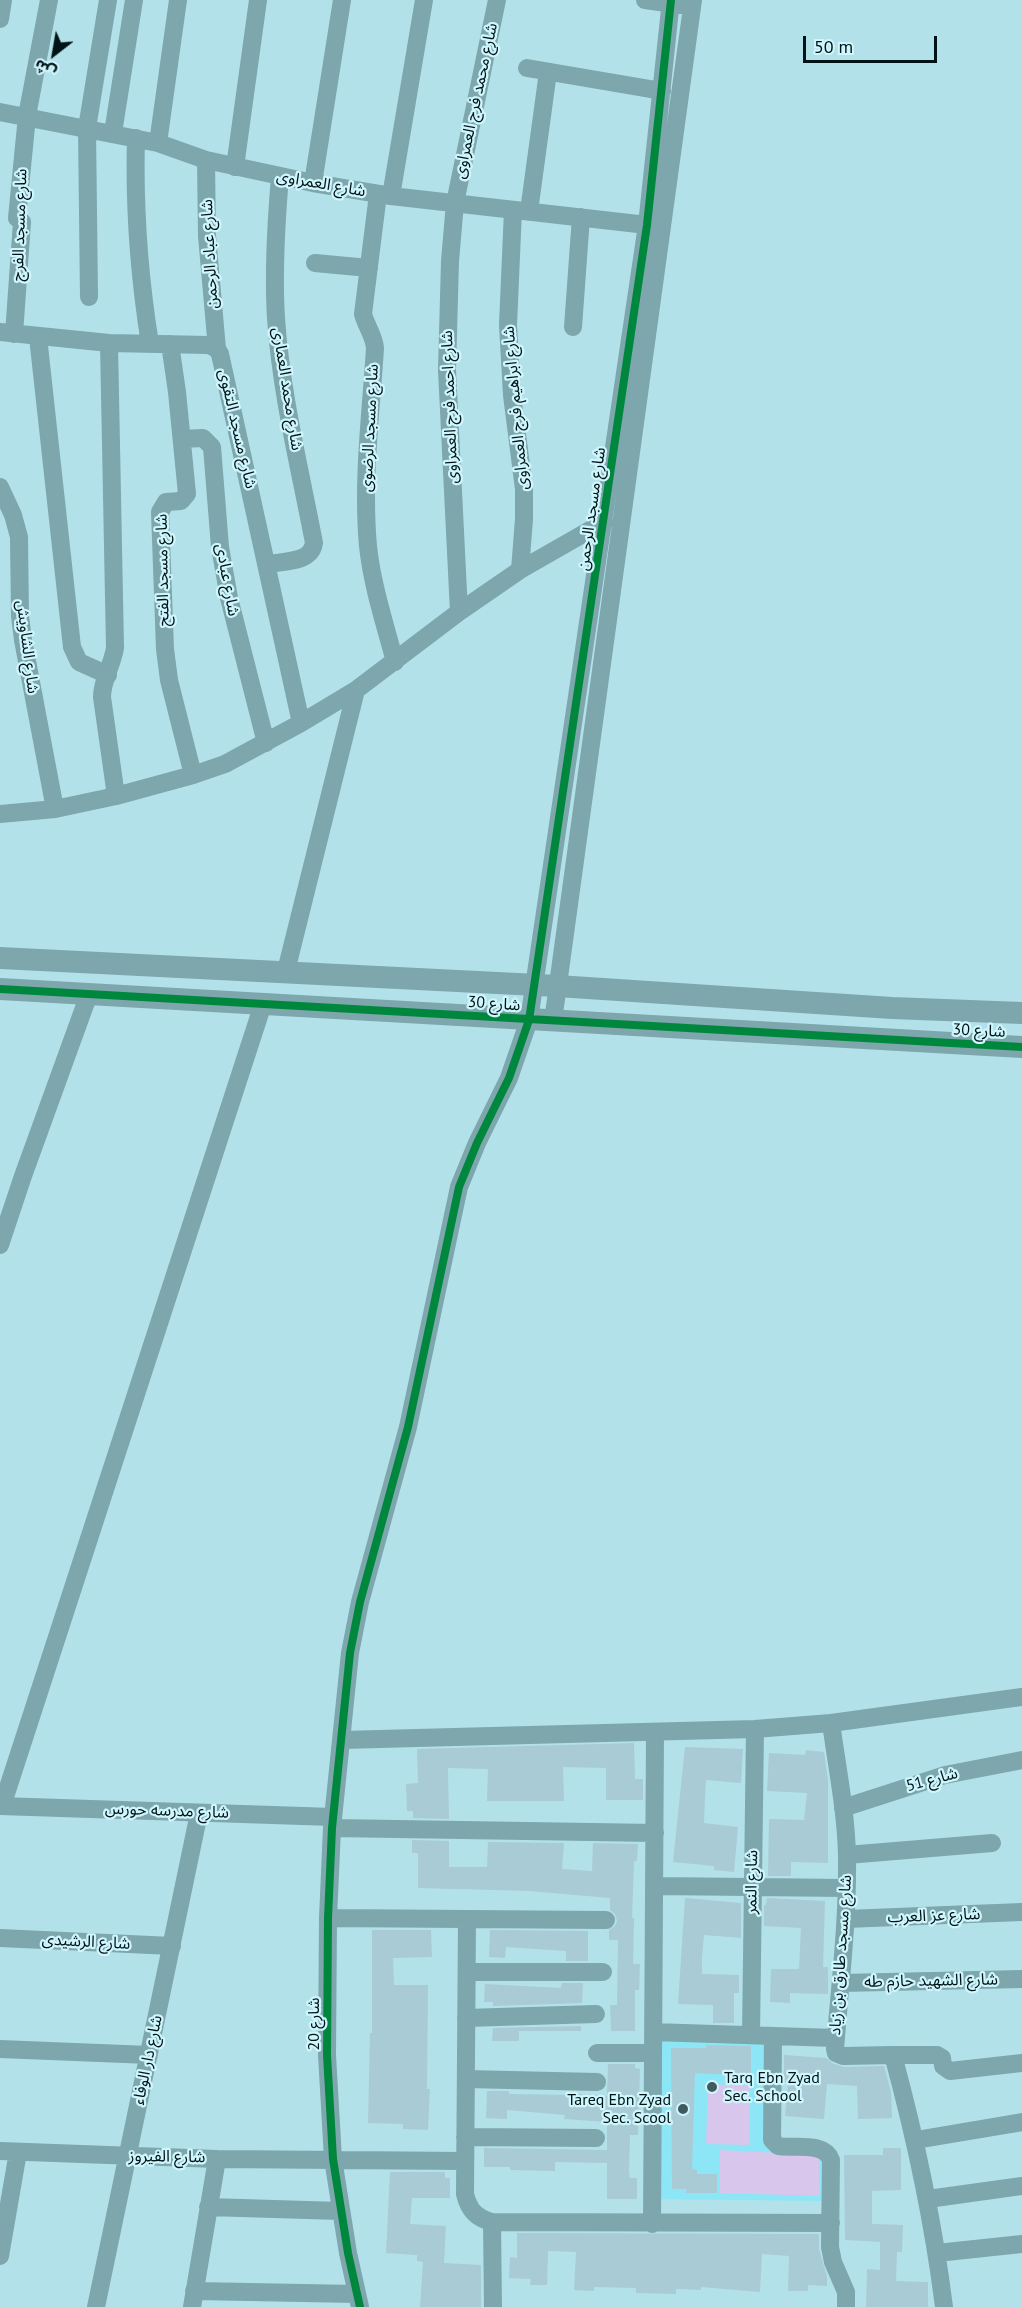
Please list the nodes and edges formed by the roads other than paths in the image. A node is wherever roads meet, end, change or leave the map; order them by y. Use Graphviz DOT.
graph roads {
  1 [pos="3,0"];
  2 [pos="49,0"];
  3 [pos="108,0"];
  4 [pos="135,0"];
  5 [pos="178,0"];
  6 [pos="258,0"];
  7 [pos="342,0"];
  8 [pos="424,0"];
  9 [pos="496,0"];
  10 [pos="645,0"];
  11 [pos="671,2"];
  12 [pos="692,3"];
  13 [pos="0,19"];
  14 [pos="527,68"];
  15 [pos="548,72"];
  16 [pos="662,91"];
  17 [pos="0,112"];
  18 [pos="27,116"];
  19 [pos="87,128"];
  20 [pos="113,133"];
  21 [pos="136,138"];
  22 [pos="158,142"];
  23 [pos="206,160"];
  24 [pos="235,167"];
  25 [pos="280,177"];
  26 [pos="313,183"];
  27 [pos="385,195"];
  28 [pos="455,202"];
  29 [pos="521,210"];
  30 [pos="581,218"];
  31 [pos="647,225"];
  32 [pos="315,263"];
  33 [pos="369,268"];
  34 [pos="89,297"];
  35 [pos="573,327"];
  36 [pos="7,333"];
  37 [pos="38,337"];
  38 [pos="109,343"];
  39 [pos="150,344"];
  40 [pos="170,344"];
  41 [pos="217,349"];
  42 [pos="182,439"];
  43 [pos="2,496"];
  44 [pos="604,522"];
  45 [pos="268,564"];
  46 [pos="520,570"];
  47 [pos="459,612"];
  48 [pos="395,662"];
  49 [pos="108,675"];
  50 [pos="356,690"];
  51 [pos="301,723"];
  52 [pos="266,743"];
  53 [pos="193,776"];
  54 [pos="116,796"];
  55 [pos="55,809"];
  56 [pos="0,812"];
  57 [pos="0,958"];
  58 [pos="286,971"];
  59 [pos="353,975"];
  60 [pos="534,985"];
  61 [pos="557,986"];
  62 [pos="0,989"];
  63 [pos="89,994"];
  64 [pos="263,1004"];
  65 [pos="351,1009"];
  66 [pos="1022,1013"];
  67 [pos="529,1020"];
  68 [pos="554,1021"];
  69 [pos="1022,1047"];
  70 [pos="0,1245"];
  71 [pos="1022,1698"];
  72 [pos="831,1723"];
  73 [pos="755,1729"];
  74 [pos="655,1733"];
  75 [pos="342,1740"];
  76 [pos="1022,1760"];
  77 [pos="1,1806"];
  78 [pos="843,1808"];
  79 [pos="199,1813"];
  80 [pos="333,1823"];
  81 [pos="655,1833"];
  82 [pos="992,1843"];
  83 [pos="847,1855"];
  84 [pos="655,1886"];
  85 [pos="752,1887"];
  86 [pos="846,1888"];
  87 [pos="1022,1912"];
  88 [pos="328,1918"];
  89 [pos="467,1919"];
  90 [pos="846,1919"];
  91 [pos="606,1920"];
  92 [pos="0,1938"];
  93 [pos="172,1946"];
  94 [pos="467,1972"];
  95 [pos="603,1972"];
  96 [pos="1022,1979"];
  97 [pos="841,1983"];
  98 [pos="596,2014"];
  99 [pos="466,2018"];
  100 [pos="653,2032"];
  101 [pos="751,2035"];
  102 [pos="773,2036"];
  103 [pos="835,2038"];
  104 [pos="0,2049"];
  105 [pos="597,2053"];
  106 [pos="653,2053"];
  107 [pos="149,2055"];
  108 [pos="892,2055"];
  109 [pos="1022,2063"];
  110 [pos="466,2079"];
  111 [pos="597,2082"];
  112 [pos="1022,2122"];
  113 [pos="465,2137"];
  114 [pos="596,2138"];
  115 [pos="916,2140"];
  116 [pos="9,2152"];
  117 [pos="128,2157"];
  118 [pos="217,2159"];
  119 [pos="333,2159"];
  120 [pos="465,2161"];
  121 [pos="1022,2186"];
  122 [pos="928,2199"];
  123 [pos="208,2207"];
  124 [pos="340,2211"];
  125 [pos="492,2222"];
  126 [pos="831,2223"];
  127 [pos="652,2224"];
  128 [pos="1022,2244"];
  129 [pos="938,2253"];
  130 [pos="0,2256"];
  131 [pos="193,2299"];
  132 [pos="245,2300"];
  133 [pos="359,2301"];
  134 [pos="96,2307"];
  135 [pos="493,2307"];
  136 [pos="846,2307"];
  137 [pos="945,2307"];
  1 -- 13 [label="street"];
  2 -- 18 [label="street, شارع مسجد الفرج"];
  3 -- 19 [label="street"];
  4 -- 20 [label="street"];
  5 -- 22 [label="street"];
  6 -- 24 [label="street"];
  7 -- 26 [label="street"];
  8 -- 27 [label="street, شارع مسجد الرضوى"];
  9 -- 28 [label="street, شارع محمد فرج العمراوى"];
  10 -- 11 [label="street"];
  11 -- 12 [label="street"];
  11 -- 16 [label="street, شارع مسجد الرحمن"];
  12 -- 61 [label="street, شارع مسجد الرحمن"];
  14 -- 15 [label="street"];
  15 -- 16 [label="street"];
  15 -- 29 [label="street"];
  16 -- 31 [label="street, شارع مسجد الرحمن"];
  17 -- 18 [label="street, شارع العمراوى"];
  18 -- 19 [label="street, شارع العمراوى"];
  18 -- 36 [label="street, شارع مسجد الفرج"];
  19 -- 20 [label="street, شارع العمراوى"];
  19 -- 34 [label="street"];
  20 -- 21 [label="street, شارع العمراوى"];
  21 -- 22 [label="street, شارع العمراوى"];
  21 -- 39 [label="street"];
  22 -- 23 [label="street, شارع العمراوى"];
  23 -- 24 [label="street, شارع العمراوى"];
  23 -- 41 [label="street, شارع عباد الرحمن"];
  24 -- 25 [label="street, شارع العمراوى"];
  25 -- 26 [label="street, شارع العمراوى"];
  25 -- 45 [label="street, شارع محمد العمارى"];
  26 -- 27 [label="street, شارع العمراوى"];
  27 -- 28 [label="street, شارع العمراوى"];
  27 -- 33 [label="street, شارع مسجد الرضوى"];
  28 -- 29 [label="street, شارع العمراوى"];
  28 -- 47 [label="street, شارع احمد فرج العمراوى"];
  29 -- 30 [label="street, شارع العمراوى"];
  29 -- 46 [label="street, شارع ابراهيم فرج العمراوى"];
  30 -- 31 [label="street, شارع العمراوى"];
  30 -- 35 [label="street"];
  31 -- 44 [label="street, شارع مسجد الرحمن"];
  32 -- 33 [label="street"];
  33 -- 48 [label="street, شارع مسجد الرضوى"];
  36 -- 37 [label="street, شارع مسجد التقوى"];
  37 -- 38 [label="street, شارع مسجد التقوى"];
  37 -- 49 [label="street"];
  38 -- 39 [label="street, شارع مسجد التقوى"];
  38 -- 49 [label="street"];
  39 -- 40 [label="street, شارع مسجد التقوى"];
  40 -- 41 [label="street, شارع مسجد التقوى"];
  40 -- 42 [label="street, شارع مسجد الفتح"];
  41 -- 45 [label="street, شارع مسجد التقوى"];
  42 -- 52 [label="street, شارع عبادى"];
  42 -- 53 [label="street, شارع مسجد الفتح"];
  43 -- 55 [label="street, شارع الشاويش"];
  44 -- 46 [label="street"];
  44 -- 60 [label="street, شارع مسجد الرحمن"];
  45 -- 51 [label="street, شارع مسجد التقوى"];
  46 -- 47 [label="street"];
  47 -- 48 [label="street"];
  48 -- 50 [label="street"];
  49 -- 54 [label="street"];
  50 -- 51 [label="street"];
  50 -- 58 [label="street"];
  51 -- 52 [label="street"];
  52 -- 53 [label="street"];
  53 -- 54 [label="street"];
  54 -- 55 [label="street"];
  55 -- 56 [label="street"];
  57 -- 58 [label="street, شارع 30"];
  58 -- 59 [label="street, شارع 30"];
  59 -- 60 [label="street, شارع 30"];
  59 -- 65 [label="street"];
  60 -- 61 [label="street, شارع 30"];
  60 -- 67 [label="street, شارع مسجد الرحمن"];
  61 -- 66 [label="street, شارع 30"];
  61 -- 68 [label="street, شارع مسجد الرحمن"];
  62 -- 63 [label="street, شارع 30"];
  63 -- 64 [label="street, شارع 30"];
  63 -- 70 [label="street"];
  64 -- 65 [label="street, شارع 30"];
  64 -- 77 [label="street"];
  65 -- 67 [label="street, شارع 30"];
  67 -- 68 [label="street, شارع 30"];
  67 -- 75 [label="street, شارع مسجد الرحمن"];
  68 -- 69 [label="street, شارع 30"];
  71 -- 72 [label="street"];
  72 -- 73 [label="street"];
  72 -- 78 [label="street, شارع مسجد طارق بن زياد"];
  73 -- 74 [label="street"];
  73 -- 85 [label="street, شارع النمر"];
  74 -- 75 [label="street"];
  74 -- 81 [label="street"];
  75 -- 80 [label="street, شارع 20"];
  76 -- 78 [label="street, شارع 51"];
  77 -- 79 [label="street, شارع مدرسه حورس"];
  78 -- 83 [label="street, شارع مسجد طارق بن زياد"];
  79 -- 80 [label="street, شارع مدرسه حورس"];
  79 -- 93 [label="street, شارع دار الوفاء"];
  80 -- 81 [label="street, شارع مدرسه حورس"];
  80 -- 88 [label="street, شارع 20"];
  81 -- 84 [label="street"];
  82 -- 83 [label="street"];
  83 -- 86 [label="street, شارع مسجد طارق بن زياد"];
  84 -- 85 [label="street"];
  84 -- 100 [label="street"];
  85 -- 86 [label="street"];
  85 -- 101 [label="street, شارع النمر"];
  86 -- 90 [label="street, شارع مسجد طارق بن زياد"];
  87 -- 90 [label="street, شارع عز العرب"];
  88 -- 89 [label="street"];
  88 -- 119 [label="street, شارع 20"];
  89 -- 91 [label="street"];
  89 -- 94 [label="street"];
  90 -- 97 [label="street, شارع مسجد طارق بن زياد"];
  92 -- 93 [label="street, شارع الرشيدى"];
  93 -- 107 [label="street, شارع دار الوفاء"];
  94 -- 95 [label="street"];
  94 -- 99 [label="street"];
  96 -- 97 [label="street, شارع الشهيد حازم طه"];
  97 -- 103 [label="street, شارع مسجد طارق بن زياد"];
  98 -- 99 [label="street"];
  99 -- 110 [label="street"];
  100 -- 101 [label="street"];
  100 -- 106 [label="street"];
  101 -- 102 [label="street"];
  102 -- 103 [label="street"];
  102 -- 126 [label="street"];
  103 -- 108 [label="street, شارع مسجد طارق بن زياد"];
  104 -- 107 [label="street"];
  105 -- 106 [label="street"];
  106 -- 127 [label="street"];
  107 -- 117 [label="street, شارع دار الوفاء"];
  108 -- 109 [label="street"];
  108 -- 115 [label="street"];
  110 -- 111 [label="street"];
  110 -- 113 [label="street"];
  112 -- 115 [label="street"];
  113 -- 114 [label="street"];
  113 -- 120 [label="street"];
  115 -- 122 [label="street"];
  116 -- 117 [label="street, شارع الفيروز"];
  116 -- 130 [label="street"];
  117 -- 118 [label="street, شارع الفيروز"];
  117 -- 134 [label="street, شارع دار الوفاء"];
  118 -- 119 [label="street, شارع الفيروز"];
  118 -- 123 [label="street"];
  119 -- 120 [label="street, شارع الفيروز"];
  119 -- 124 [label="street, شارع 20"];
  120 -- 125 [label="street"];
  121 -- 122 [label="street"];
  122 -- 129 [label="street"];
  123 -- 124 [label="street"];
  123 -- 131 [label="street"];
  124 -- 133 [label="street, شارع 20"];
  125 -- 127 [label="street"];
  125 -- 135 [label="street"];
  126 -- 127 [label="street"];
  126 -- 136 [label="street"];
  128 -- 129 [label="street"];
  129 -- 137 [label="street"];
  131 -- 132 [label="street"];
  132 -- 133 [label="street"];
}
